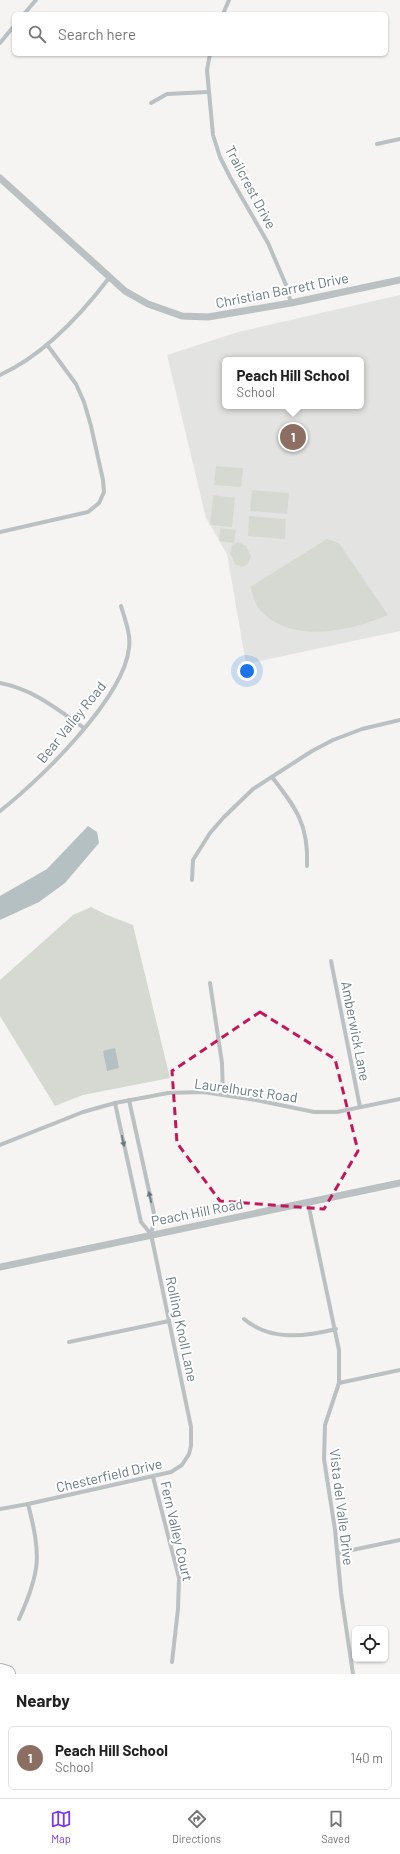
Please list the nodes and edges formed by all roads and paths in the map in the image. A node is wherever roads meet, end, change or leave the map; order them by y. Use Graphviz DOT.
graph roads {
  1 [pos="36,0"];
  2 [pos="229,0"];
  3 [pos="26,12"];
  4 [pos="224,12"];
  5 [pos="12,28"];
  6 [pos="0,43"];
  7 [pos="210,56"];
  8 [pos="208,92"];
  9 [pos="151,103"];
  10 [pos="400,139"];
  11 [pos="377,144"];
  12 [pos="0,178"];
  13 [pos="110,278"];
  14 [pos="400,280"];
  15 [pos="291,303"];
  16 [pos="48,346"];
  17 [pos="0,375"];
  18 [pos="0,532"];
  19 [pos="121,606"];
  20 [pos="0,683"];
  21 [pos="400,720"];
  22 [pos="84,728"];
  23 [pos="272,777"];
  24 [pos="0,811"];
  25 [pos="307,866"];
  26 [pos="192,880"];
  27 [pos="331,960"];
  28 [pos="210,983"];
  29 [pos="223,1095"];
  30 [pos="400,1099"];
  31 [pos="129,1100"];
  32 [pos="115,1103"];
  33 [pos="360,1107"];
  34 [pos="0,1145"];
  35 [pos="400,1183"];
  36 [pos="308,1203"];
  37 [pos="151,1234"];
  38 [pos="0,1267"];
  39 [pos="244,1319"];
  40 [pos="169,1321"];
  41 [pos="336,1329"];
  42 [pos="69,1342"];
  43 [pos="400,1370"];
  44 [pos="340,1383"];
  45 [pos="192,1428"];
  46 [pos="153,1477"];
  47 [pos="28,1504"];
  48 [pos="0,1509"];
  49 [pos="400,1540"];
  50 [pos="338,1553"];
  51 [pos="19,1619"];
  52 [pos="172,1662"];
  53 [pos="0,1672"];
  54 [pos="7,1674"];
  55 [pos="353,1674"];
  1 -- 3 [label="street"];
  2 -- 4 [label="street"];
  5 -- 6 [label="street"];
  7 -- 8 [label="street, Trailcrest Drive"];
  8 -- 9 [label="street"];
  8 -- 15 [label="street, Trailcrest Drive"];
  10 -- 11 [label="street"];
  12 -- 13 [label="street, Christian Barrett Drive"];
  13 -- 15 [label="street, Christian Barrett Drive"];
  13 -- 16 [label="street"];
  14 -- 15 [label="street, Christian Barrett Drive"];
  16 -- 17 [label="street"];
  16 -- 18 [label="street"];
  19 -- 22 [label="street, Bear Valley Road"];
  20 -- 22 [label="street"];
  21 -- 23 [label="street"];
  22 -- 24 [label="street, Bear Valley Road"];
  23 -- 25 [label="street"];
  23 -- 26 [label="street"];
  27 -- 33 [label="street, Amberwick Lane"];
  28 -- 29 [label="street"];
  29 -- 31 [label="street, Laurelhurst Road"];
  29 -- 33 [label="street, Laurelhurst Road"];
  30 -- 33 [label="street, Laurelhurst Road"];
  31 -- 32 [label="street, Laurelhurst Road"];
  37 -- 31 [label="street, Rolling Knoll Lane, one-way"];
  32 -- 34 [label="street, Laurelhurst Road"];
  32 -- 37 [label="street, Rolling Knoll Lane, one-way"];
  35 -- 36 [label="street, Peach Hill Road"];
  36 -- 37 [label="street, Peach Hill Road"];
  36 -- 41 [label="street, Vista del Valle Drive"];
  37 -- 38 [label="street, Peach Hill Road"];
  37 -- 40 [label="street, Rolling Knoll Lane"];
  39 -- 41 [label="street"];
  40 -- 42 [label="street"];
  40 -- 45 [label="street, Rolling Knoll Lane"];
  41 -- 44 [label="street, Vista del Valle Drive"];
  43 -- 44 [label="street"];
  44 -- 50 [label="street, Vista del Valle Drive"];
  45 -- 46 [label="street, Chesterfield Drive"];
  46 -- 47 [label="street, Chesterfield Drive"];
  46 -- 52 [label="street, Fern Valley Court"];
  47 -- 48 [label="street, Chesterfield Drive"];
  47 -- 51 [label="street"];
  49 -- 50 [label="street"];
  50 -- 55 [label="street, Vista del Valle Drive"];
  53 -- 54 [label="main road"];
}
